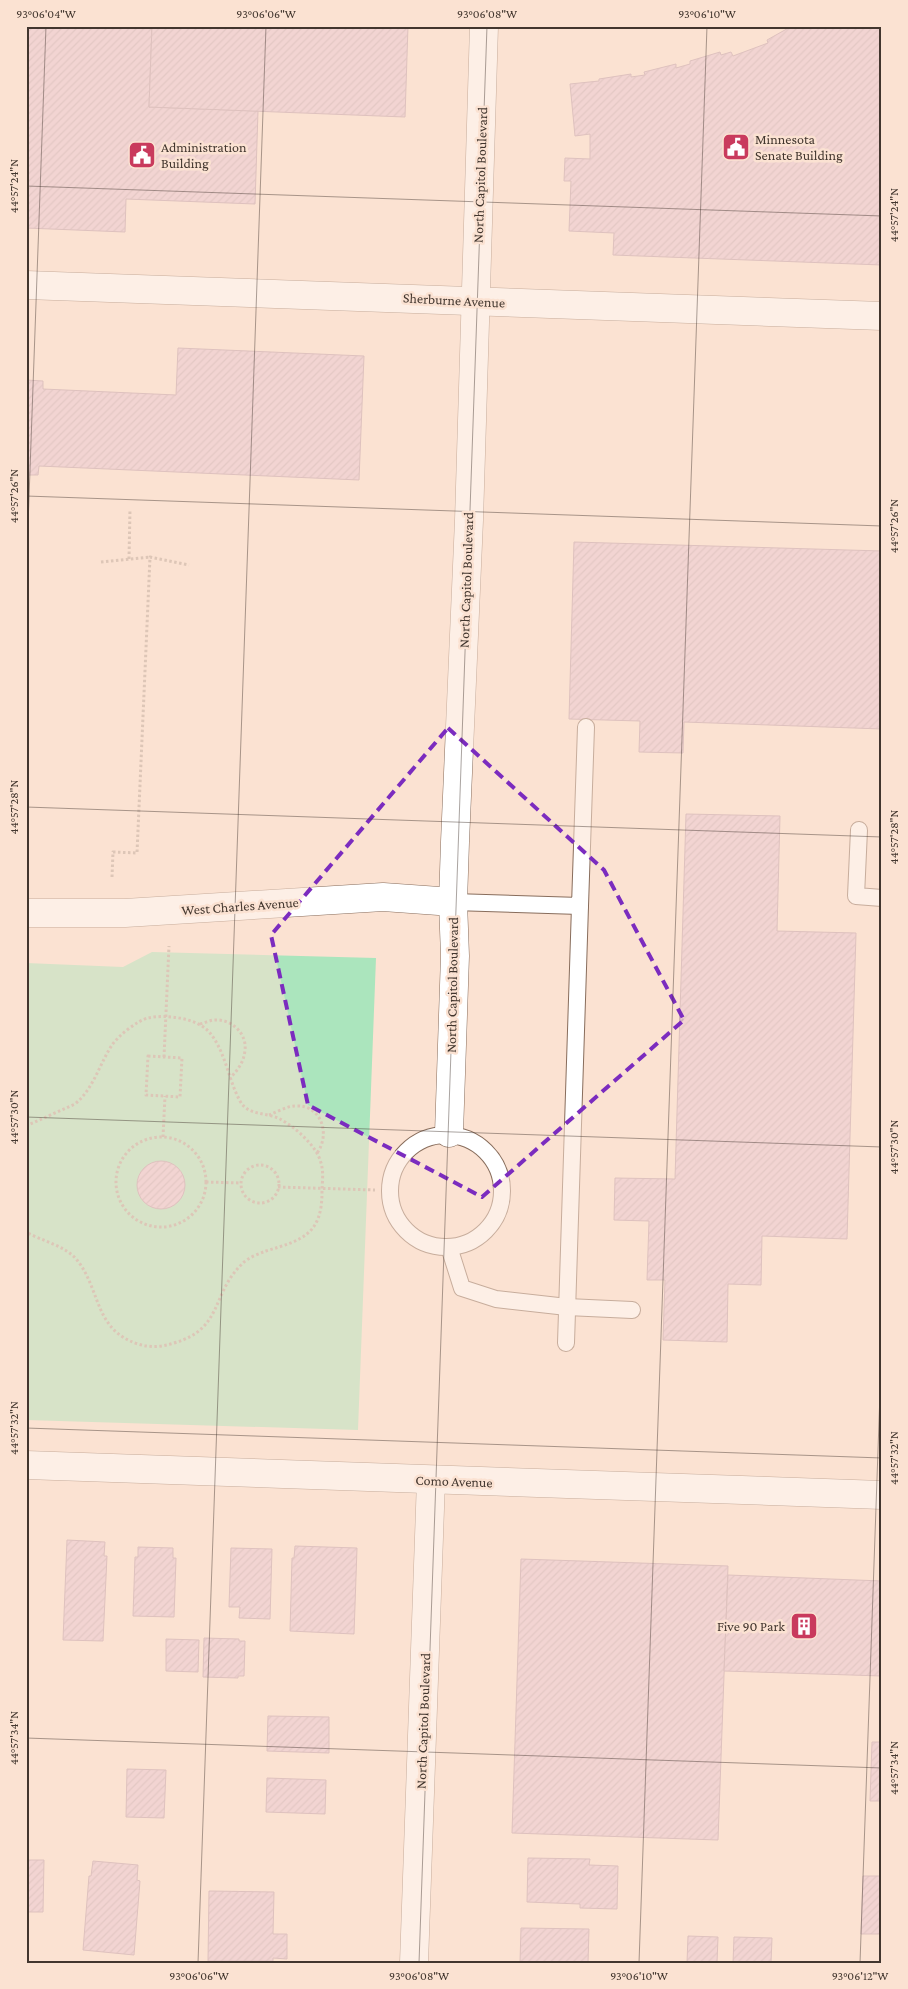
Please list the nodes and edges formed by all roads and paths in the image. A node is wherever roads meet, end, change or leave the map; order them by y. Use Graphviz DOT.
graph roads {
  1 [pos="484,26"];
  2 [pos="26,285"];
  3 [pos="475,301"];
  4 [pos="882,316"];
  5 [pos="130,509"];
  6 [pos="150,557"];
  7 [pos="128,559"];
  8 [pos="102,562"];
  9 [pos="190,565"];
  10 [pos="586,727"];
  11 [pos="859,830"];
  12 [pos="112,877"];
  13 [pos="882,898"];
  14 [pos="453,902"];
  15 [pos="580,906"];
  16 [pos="26,912"];
  17 [pos="169,946"];
  18 [pos="164,1017"];
  19 [pos="199,1025"];
  20 [pos="164,1057"];
  21 [pos="230,1078"];
  22 [pos="165,1096"];
  23 [pos="270,1115"];
  24 [pos="26,1126"];
  25 [pos="449,1133"];
  26 [pos="163,1137"];
  27 [pos="317,1153"];
  28 [pos="206,1182"];
  29 [pos="241,1183"];
  30 [pos="278,1187"];
  31 [pos="322,1188"];
  32 [pos="375,1190"];
  33 [pos="26,1232"];
  34 [pos="449,1248"];
  35 [pos="567,1307"];
  36 [pos="632,1310"];
  37 [pos="566,1343"];
  38 [pos="26,1465"];
  39 [pos="431,1480"];
  40 [pos="882,1495"];
  41 [pos="414,1963"];
  1 -- 3 [label="street, North Capitol Boulevard"];
  2 -- 3 [label="street, Sherburne Avenue"];
  3 -- 4 [label="street, Sherburne Avenue"];
  3 -- 14 [label="street, North Capitol Boulevard"];
  5 -- 7 [label="path"];
  6 -- 7 [label="path"];
  6 -- 9 [label="path"];
  6 -- 12 [label="path"];
  7 -- 8 [label="path"];
  10 -- 15 [label="lane"];
  11 -- 13 [label="lane"];
  14 -- 15 [label="lane"];
  14 -- 16 [label="street, West Charles Avenue"];
  14 -- 25 [label="street, North Capitol Boulevard"];
  15 -- 35 [label="lane"];
  17 -- 18 [label="path"];
  18 -- 19 [label="path"];
  18 -- 20 [label="path"];
  18 -- 24 [label="path"];
  19 -- 21 [label="path"];
  19 -- 21 [label="path"];
  20 -- 22 [label="path"];
  20 -- 22 [label="path"];
  21 -- 23 [label="path"];
  22 -- 26 [label="path"];
  23 -- 27 [label="path"];
  23 -- 27 [label="path"];
  25 -- 34 [label="lane"];
  25 -- 34 [label="lane"];
  26 -- 28 [label="path"];
  26 -- 28 [label="path"];
  27 -- 31 [label="path"];
  28 -- 29 [label="path"];
  29 -- 30 [label="path"];
  29 -- 30 [label="path"];
  30 -- 31 [label="path"];
  31 -- 32 [label="path"];
  31 -- 33 [label="path"];
  34 -- 35 [label="lane"];
  35 -- 36 [label="lane"];
  35 -- 37 [label="lane"];
  38 -- 39 [label="street, Como Avenue"];
  39 -- 40 [label="street, Como Avenue"];
  39 -- 41 [label="street, North Capitol Boulevard"];
}
